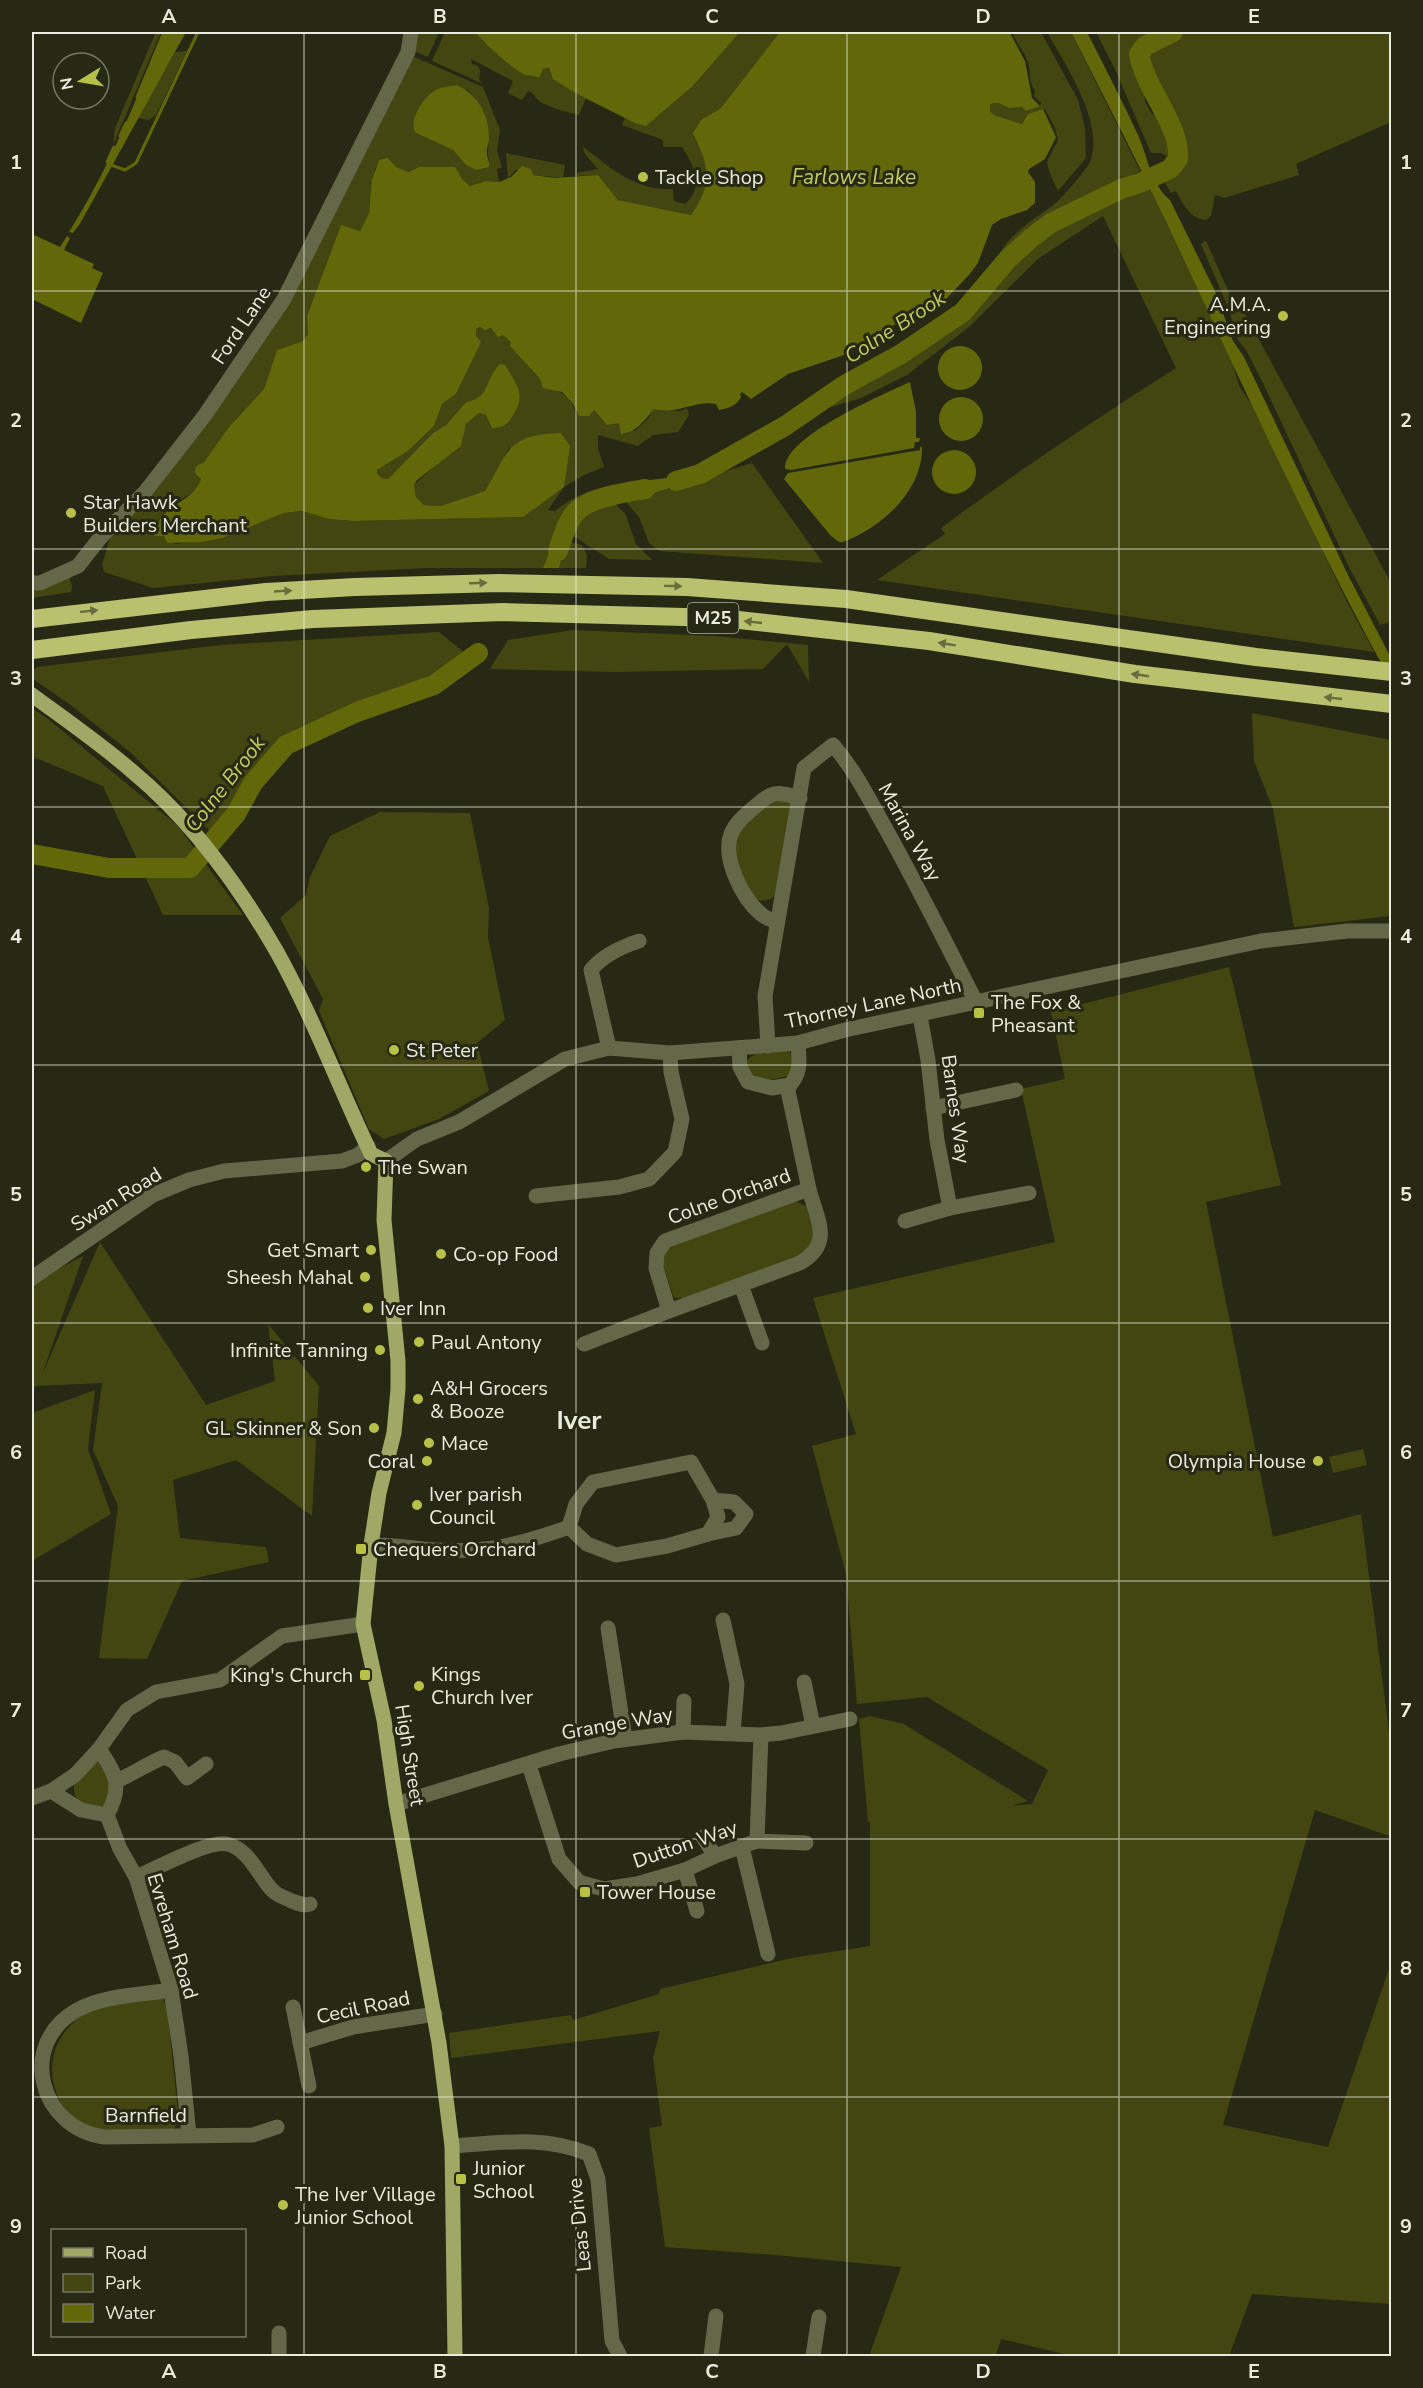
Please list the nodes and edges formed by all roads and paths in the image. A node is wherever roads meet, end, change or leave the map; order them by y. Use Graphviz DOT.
graph roads {
  1 [pos="411,32"];
  2 [pos="32,583"];
  3 [pos="32,619"];
  4 [pos="32,650"];
  5 [pos="1384,672"];
  6 [pos="32,695"];
  7 [pos="1392,704"];
  8 [pos="800,798"];
  9 [pos="777,922"];
  10 [pos="1392,931"];
  11 [pos="639,941"];
  12 [pos="976,1002"];
  13 [pos="920,1016"];
  14 [pos="798,1043"];
  15 [pos="768,1046"];
  16 [pos="609,1048"];
  17 [pos="739,1048"];
  18 [pos="670,1053"];
  19 [pos="787,1086"];
  20 [pos="1016,1090"];
  21 [pos="933,1108"];
  22 [pos="368,1146"];
  23 [pos="386,1161"];
  24 [pos="809,1188"];
  25 [pos="1029,1192"];
  26 [pos="536,1196"];
  27 [pos="950,1208"];
  28 [pos="905,1221"];
  29 [pos="32,1278"];
  30 [pos="741,1285"];
  31 [pos="669,1311"];
  32 [pos="762,1343"];
  33 [pos="584,1344"];
  34 [pos="713,1500"];
  35 [pos="569,1527"];
  36 [pos="708,1534"];
  37 [pos="371,1545"];
  38 [pos="723,1620"];
  39 [pos="363,1624"];
  40 [pos="608,1628"];
  41 [pos="804,1682"];
  42 [pos="684,1701"];
  43 [pos="850,1719"];
  44 [pos="813,1726"];
  45 [pos="683,1732"];
  46 [pos="733,1733"];
  47 [pos="761,1735"];
  48 [pos="625,1739"];
  49 [pos="99,1749"];
  50 [pos="206,1764"];
  51 [pos="529,1765"];
  52 [pos="116,1781"];
  53 [pos="51,1791"];
  54 [pos="32,1798"];
  55 [pos="396,1804"];
  56 [pos="107,1815"];
  57 [pos="703,1837"];
  58 [pos="757,1841"];
  59 [pos="806,1843"];
  60 [pos="742,1846"];
  61 [pos="715,1856"];
  62 [pos="685,1870"];
  63 [pos="136,1877"];
  64 [pos="310,1904"];
  65 [pos="697,1911"];
  66 [pos="768,1954"];
  67 [pos="171,1990"];
  68 [pos="293,2007"];
  69 [pos="435,2014"];
  70 [pos="300,2043"];
  71 [pos="309,2086"];
  72 [pos="277,2127"];
  73 [pos="189,2135"];
  74 [pos="452,2146"];
  75 [pos="716,2316"];
  76 [pos="819,2317"];
  77 [pos="279,2333"];
  78 [pos="279,2356"];
  79 [pos="455,2356"];
  80 [pos="620,2356"];
  81 [pos="711,2356"];
  82 [pos="813,2356"];
  1 -- 2 [label="street, Ford Lane"];
  3 -- 5 [label="highway, M25, one-way"];
  7 -- 4 [label="highway, M25, one-way"];
  6 -- 22 [label="main road"];
  8 -- 9 [label="street"];
  8 -- 9 [label="street"];
  8 -- 12 [label="street, Marina Way"];
  9 -- 15 [label="street"];
  10 -- 12 [label="street, Thorney Lane North"];
  11 -- 16 [label="street"];
  12 -- 13 [label="street, Thorney Lane North"];
  13 -- 14 [label="street, Thorney Lane North"];
  13 -- 21 [label="street, Barnes Way"];
  14 -- 15 [label="street, Thorney Lane North"];
  14 -- 19 [label="street"];
  15 -- 17 [label="street, Thorney Lane North"];
  16 -- 18 [label="street, Thorney Lane North"];
  16 -- 23 [label="street, Thorney Lane North"];
  17 -- 18 [label="street, Thorney Lane North"];
  17 -- 19 [label="street"];
  18 -- 26 [label="street"];
  19 -- 24 [label="street, Colne Orchard"];
  20 -- 21 [label="street"];
  21 -- 27 [label="street, Barnes Way"];
  22 -- 23 [label="main road"];
  22 -- 29 [label="street, Swan Road"];
  23 -- 37 [label="main road, High Street"];
  24 -- 30 [label="street, Colne Orchard"];
  24 -- 31 [label="street, Colne Orchard"];
  25 -- 27 [label="street"];
  27 -- 28 [label="street"];
  30 -- 31 [label="street, Colne Orchard"];
  30 -- 32 [label="street"];
  31 -- 33 [label="street, Colne Orchard"];
  34 -- 35 [label="street"];
  34 -- 36 [label="street"];
  34 -- 36 [label="street"];
  35 -- 36 [label="street"];
  35 -- 37 [label="street"];
  37 -- 39 [label="main road, High Street"];
  38 -- 46 [label="street"];
  39 -- 49 [label="street"];
  39 -- 55 [label="main road, High Street"];
  40 -- 48 [label="street"];
  41 -- 44 [label="street"];
  42 -- 45 [label="street"];
  43 -- 44 [label="street, Grange Way"];
  44 -- 47 [label="street, Grange Way"];
  45 -- 46 [label="street, Grange Way"];
  45 -- 48 [label="street, Grange Way"];
  46 -- 47 [label="street, Grange Way"];
  47 -- 58 [label="street, Dutton Way"];
  48 -- 51 [label="street, Grange Way"];
  49 -- 52 [label="street"];
  49 -- 53 [label="street"];
  50 -- 52 [label="street"];
  51 -- 55 [label="street, Grange Way"];
  51 -- 62 [label="street, Dutton Way"];
  52 -- 56 [label="street"];
  53 -- 54 [label="street"];
  53 -- 56 [label="street"];
  55 -- 69 [label="main road, High Street"];
  56 -- 63 [label="street, Evreham Road"];
  57 -- 61 [label="street"];
  58 -- 59 [label="street"];
  58 -- 60 [label="street, Dutton Way"];
  60 -- 61 [label="street, Dutton Way"];
  60 -- 66 [label="street"];
  61 -- 62 [label="street, Dutton Way"];
  62 -- 65 [label="street"];
  63 -- 64 [label="street"];
  63 -- 67 [label="street, Evreham Road"];
  67 -- 73 [label="street, Evreham Road"];
  67 -- 73 [label="street, Barnfield"];
  68 -- 70 [label="street"];
  69 -- 70 [label="street, Cecil Road"];
  69 -- 74 [label="main road, High Street"];
  70 -- 71 [label="street"];
  72 -- 73 [label="street, Barnfield"];
  74 -- 79 [label="main road, High Street"];
  74 -- 80 [label="street, Leas Drive"];
  75 -- 81 [label="street"];
  76 -- 82 [label="street"];
  77 -- 78 [label="street"];
}
